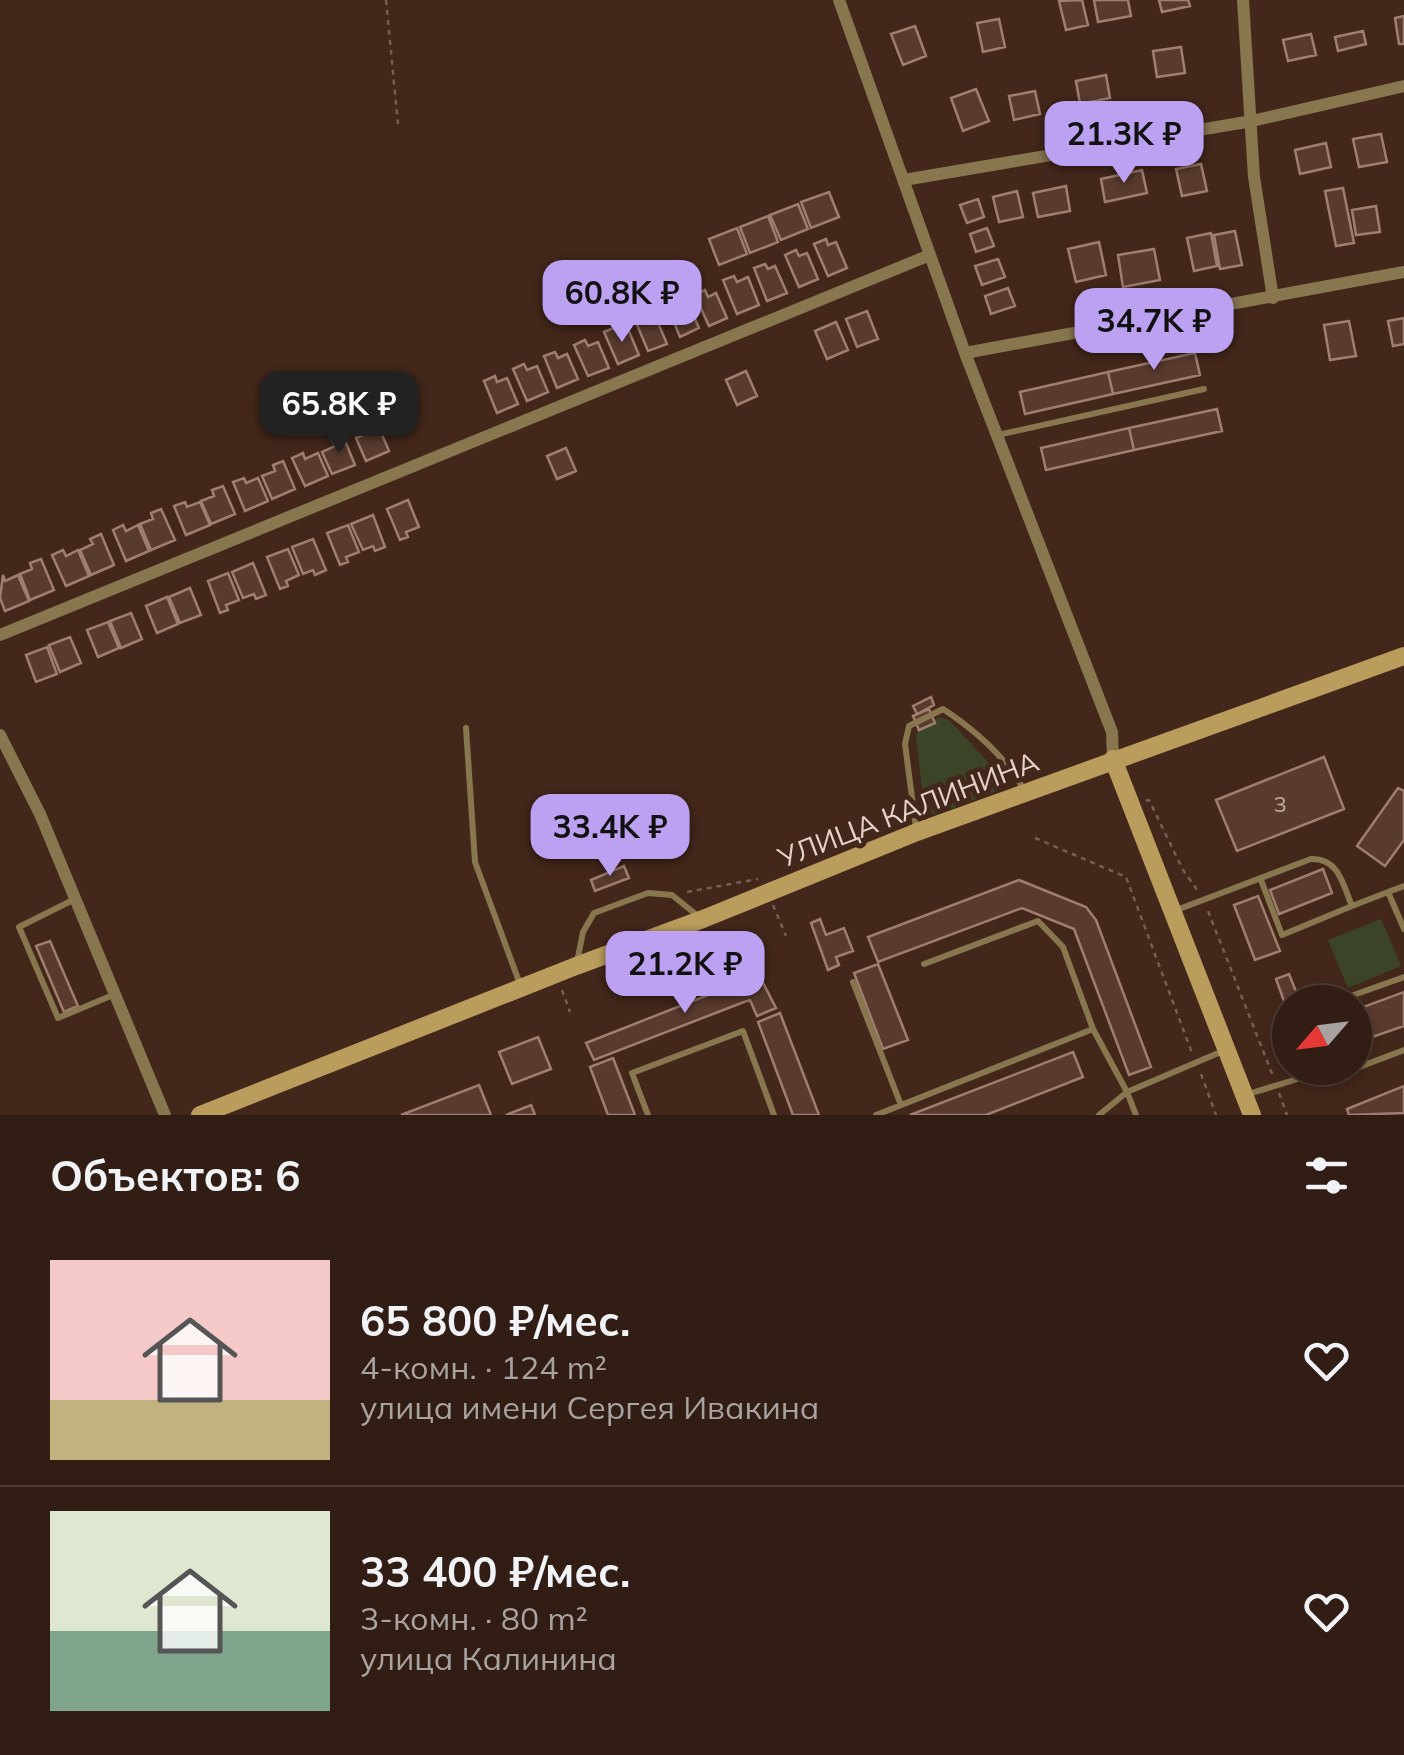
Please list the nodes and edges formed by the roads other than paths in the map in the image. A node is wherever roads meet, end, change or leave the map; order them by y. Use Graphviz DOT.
graph roads {
  1 [pos="839,0"];
  2 [pos="1244,0"];
  3 [pos="1404,86"];
  4 [pos="1252,120"];
  5 [pos="904,180"];
  6 [pos="930,255"];
  7 [pos="1404,272"];
  8 [pos="1273,298"];
  9 [pos="965,353"];
  10 [pos="1204,389"];
  11 [pos="997,435"];
  12 [pos="0,635"];
  13 [pos="1404,656"];
  14 [pos="466,728"];
  15 [pos="0,735"];
  16 [pos="1114,759"];
  17 [pos="1025,792"];
  18 [pos="917,832"];
  19 [pos="1260,880"];
  20 [pos="1404,886"];
  21 [pos="1388,892"];
  22 [pos="75,899"];
  23 [pos="1352,906"];
  24 [pos="1173,912"];
  25 [pos="703,919"];
  26 [pos="1404,929"];
  27 [pos="924,964"];
  28 [pos="576,966"];
  29 [pos="1404,976"];
  30 [pos="853,982"];
  31 [pos="521,988"];
  32 [pos="1372,988"];
  33 [pos="114,994"];
  34 [pos="1093,1030"];
  35 [pos="1226,1050"];
  36 [pos="1404,1050"];
  37 [pos="1127,1092"];
  38 [pos="1244,1095"];
  39 [pos="901,1105"];
  40 [pos="165,1115"];
  41 [pos="200,1115"];
  42 [pos="648,1115"];
  43 [pos="774,1115"];
  44 [pos="876,1115"];
  45 [pos="1099,1115"];
  46 [pos="1136,1115"];
  47 [pos="1252,1115"];
  1 -- 5 [label="street"];
  2 -- 4 [label="street"];
  3 -- 4 [label="street"];
  4 -- 5 [label="street"];
  4 -- 8 [label="street"];
  5 -- 6 [label="street"];
  6 -- 9 [label="street"];
  6 -- 12 [label="street"];
  7 -- 8 [label="street"];
  8 -- 9 [label="street"];
  9 -- 11 [label="street"];
  10 -- 11 [label="lane"];
  11 -- 16 [label="street"];
  13 -- 16 [label="main road, УЛИЦА КАЛИНИНА"];
  14 -- 31 [label="lane"];
  15 -- 22 [label="street"];
  16 -- 17 [label="main road, УЛИЦА КАЛИНИНА"];
  16 -- 24 [label="main road"];
  17 -- 18 [label="main road, УЛИЦА КАЛИНИНА"];
  17 -- 18 [label="lane"];
  18 -- 25 [label="main road, УЛИЦА КАЛИНИНА"];
  19 -- 23 [label="lane"];
  19 -- 23 [label="lane"];
  19 -- 24 [label="lane"];
  20 -- 21 [label="lane"];
  21 -- 23 [label="lane"];
  21 -- 26 [label="lane"];
  22 -- 33 [label="street"];
  22 -- 33 [label="lane"];
  24 -- 35 [label="main road"];
  25 -- 28 [label="main road, УЛИЦА КАЛИНИНА"];
  25 -- 28 [label="lane"];
  27 -- 34 [label="lane"];
  28 -- 31 [label="main road, УЛИЦА КАЛИНИНА"];
  29 -- 32 [label="lane"];
  30 -- 39 [label="lane"];
  31 -- 41 [label="main road, УЛИЦА КАЛИНИНА"];
  33 -- 40 [label="street"];
  34 -- 37 [label="lane"];
  34 -- 39 [label="lane"];
  35 -- 37 [label="lane"];
  35 -- 38 [label="main road"];
  36 -- 38 [label="lane"];
  37 -- 45 [label="lane"];
  37 -- 46 [label="lane"];
  38 -- 47 [label="main road"];
  39 -- 44 [label="lane"];
  42 -- 43 [label="lane"];
}
